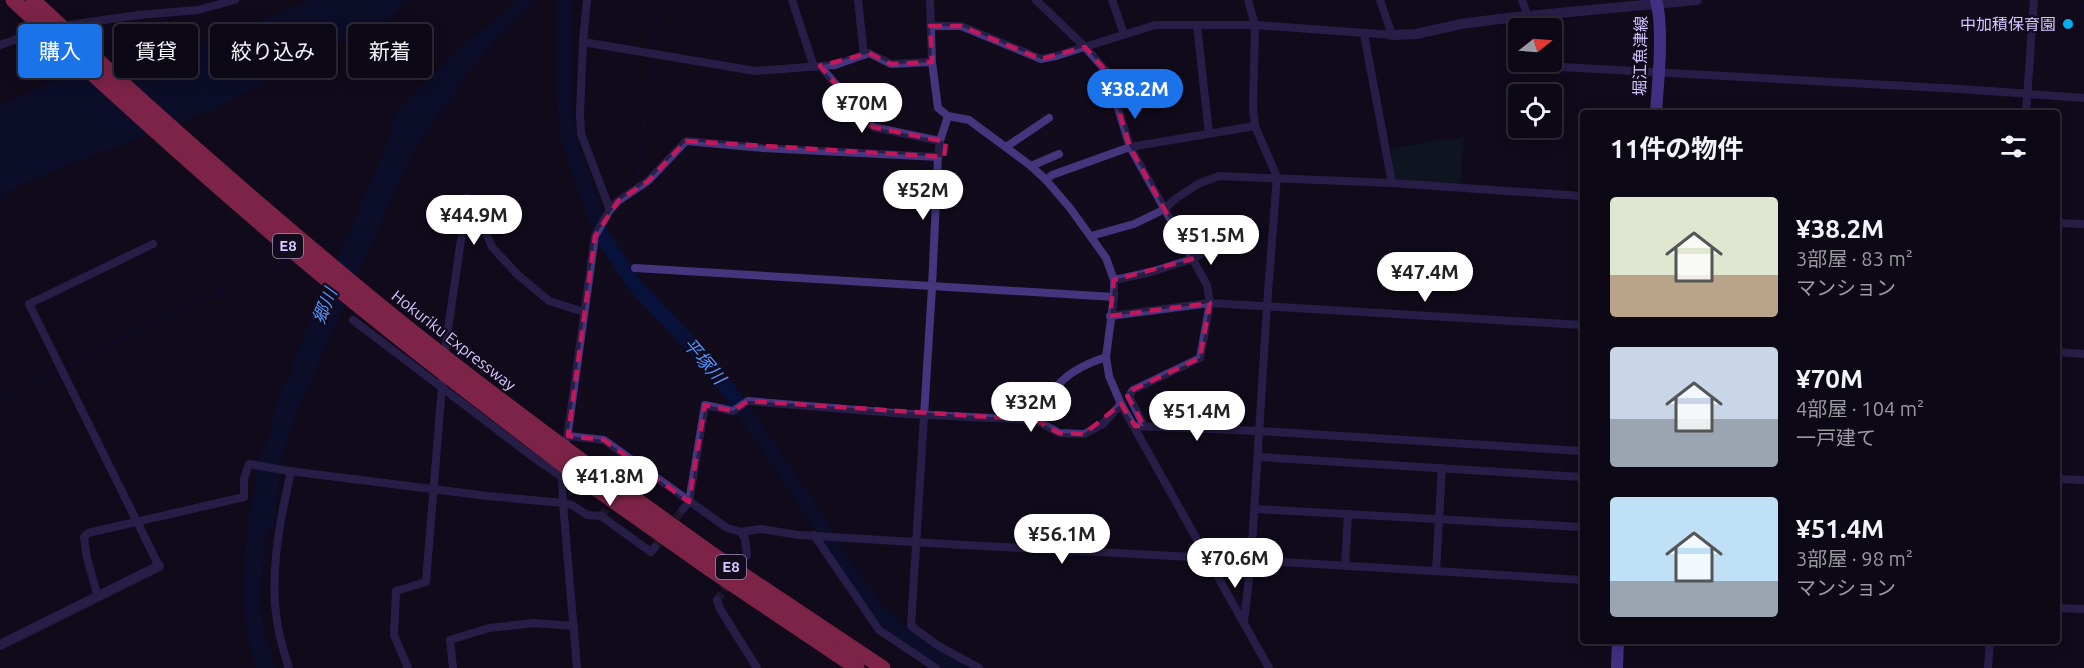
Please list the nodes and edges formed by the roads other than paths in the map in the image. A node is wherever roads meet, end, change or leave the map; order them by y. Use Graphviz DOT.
graph roads {
  1 [pos="13,0"];
  2 [pos="33,0"];
  3 [pos="195,0"];
  4 [pos="235,0"];
  5 [pos="587,0"];
  6 [pos="792,0"];
  7 [pos="858,0"];
  8 [pos="930,0"];
  9 [pos="1036,0"];
  10 [pos="1112,0"];
  11 [pos="1248,0"];
  12 [pos="1380,0"];
  13 [pos="1522,0"];
  14 [pos="1697,0"];
  15 [pos="2034,0"];
  16 [pos="1657,2"];
  17 [pos="191,11"];
  18 [pos="1515,17"];
  19 [pos="1528,17"];
  20 [pos="1197,25"];
  21 [pos="1255,25"];
  22 [pos="930,26"];
  23 [pos="1124,34"];
  24 [pos="1364,34"];
  25 [pos="1392,35"];
  26 [pos="583,42"];
  27 [pos="0,45"];
  28 [pos="1085,47"];
  29 [pos="864,55"];
  30 [pos="932,62"];
  31 [pos="817,67"];
  32 [pos="1562,67"];
  33 [pos="1658,73"];
  34 [pos="2027,95"];
  35 [pos="1115,98"];
  36 [pos="2084,98"];
  37 [pos="1156,105"];
  38 [pos="1656,110"];
  39 [pos="2026,110"];
  40 [pos="948,116"];
  41 [pos="1049,118"];
  42 [pos="1255,126"];
  43 [pos="1209,134"];
  44 [pos="940,141"];
  45 [pos="1006,147"];
  46 [pos="1130,147"];
  47 [pos="1059,154"];
  48 [pos="938,157"];
  49 [pos="1031,166"];
  50 [pos="1277,177"];
  51 [pos="1046,180"];
  52 [pos="1392,183"];
  53 [pos="1580,196"];
  54 [pos="1163,210"];
  55 [pos="609,212"];
  56 [pos="2060,223"];
  57 [pos="2084,224"];
  58 [pos="1235,234"];
  59 [pos="1091,236"];
  60 [pos="153,244"];
  61 [pos="1192,259"];
  62 [pos="635,268"];
  63 [pos="1114,280"];
  64 [pos="932,287"];
  65 [pos="1114,297"];
  66 [pos="1210,303"];
  67 [pos="1267,306"];
  68 [pos="584,312"];
  69 [pos="1110,316"];
  70 [pos="353,320"];
  71 [pos="1580,325"];
  72 [pos="2060,352"];
  73 [pos="2084,354"];
  74 [pos="1106,357"];
  75 [pos="442,387"];
  76 [pos="1121,404"];
  77 [pos="925,415"];
  78 [pos="1036,420"];
  79 [pos="1139,426"];
  80 [pos="1260,431"];
  81 [pos="568,436"];
  82 [pos="1580,451"];
  83 [pos="1258,457"];
  84 [pos="580,468"];
  85 [pos="1442,468"];
  86 [pos="290,472"];
  87 [pos="562,477"];
  88 [pos="1580,477"];
  89 [pos="2060,479"];
  90 [pos="2084,480"];
  91 [pos="433,489"];
  92 [pos="563,503"];
  93 [pos="686,505"];
  94 [pos="1255,509"];
  95 [pos="1348,514"];
  96 [pos="1439,519"];
  97 [pos="137,521"];
  98 [pos="1580,527"];
  99 [pos="741,532"];
  100 [pos="814,536"];
  101 [pos="918,542"];
  102 [pos="655,547"];
  103 [pos="747,555"];
  104 [pos="1209,559"];
  105 [pos="1251,560"];
  106 [pos="159,566"];
  107 [pos="1344,566"];
  108 [pos="1436,571"];
  109 [pos="1580,580"];
  110 [pos="98,597"];
  111 [pos="717,600"];
  112 [pos="2060,608"];
  113 [pos="2084,609"];
  114 [pos="1245,622"];
  115 [pos="574,626"];
  116 [pos="1618,644"];
  117 [pos="1990,644"];
  118 [pos="0,645"];
  119 [pos="289,668"];
  120 [pos="408,668"];
  121 [pos="453,668"];
  122 [pos="577,668"];
  123 [pos="757,668"];
  124 [pos="856,668"];
  125 [pos="884,668"];
  126 [pos="936,668"];
  127 [pos="979,668"];
  128 [pos="1269,668"];
  129 [pos="1617,668"];
  130 [pos="1988,668"];
  1 -- 84 [label="highway, Hokuriku Expressway / E8, bridge"];
  2 -- 84 [label="highway, Hokuriku Expressway / E8, bridge"];
  3 -- 17 [label="street"];
  4 -- 17 [label="street"];
  5 -- 26 [label="street"];
  6 -- 31 [label="street"];
  7 -- 29 [label="street"];
  8 -- 22 [label="street"];
  9 -- 28 [label="street"];
  10 -- 23 [label="street"];
  11 -- 21 [label="street"];
  12 -- 25 [label="street"];
  13 -- 19 [label="street"];
  14 -- 16 [label="street"];
  15 -- 34 [label="street"];
  16 -- 19 [label="street"];
  16 -- 33 [label="main road, 堀江魚津線"];
  17 -- 27 [label="street"];
  18 -- 19 [label="street"];
  18 -- 25 [label="street"];
  20 -- 21 [label="street"];
  20 -- 23 [label="street"];
  20 -- 43 [label="street"];
  21 -- 24 [label="street"];
  21 -- 42 [label="street"];
  22 -- 28 [label="street"];
  22 -- 30 [label="street"];
  23 -- 28 [label="street"];
  24 -- 25 [label="street"];
  24 -- 52 [label="street"];
  26 -- 31 [label="street"];
  26 -- 55 [label="street"];
  28 -- 35 [label="street"];
  29 -- 30 [label="street"];
  29 -- 31 [label="street"];
  30 -- 40 [label="street"];
  31 -- 44 [label="street"];
  32 -- 33 [label="street"];
  33 -- 34 [label="street"];
  33 -- 38 [label="main road, 堀江魚津線"];
  34 -- 36 [label="street"];
  34 -- 39 [label="street"];
  35 -- 37 [label="street"];
  35 -- 46 [label="street"];
  40 -- 44 [label="street"];
  40 -- 45 [label="street"];
  41 -- 45 [label="street"];
  42 -- 43 [label="street"];
  42 -- 50 [label="street"];
  43 -- 46 [label="street"];
  44 -- 48 [label="street"];
  45 -- 49 [label="street"];
  46 -- 51 [label="street"];
  46 -- 54 [label="street"];
  47 -- 49 [label="street"];
  48 -- 55 [label="street"];
  48 -- 64 [label="street"];
  49 -- 51 [label="street"];
  50 -- 52 [label="street"];
  50 -- 54 [label="street"];
  50 -- 67 [label="street"];
  51 -- 59 [label="street"];
  52 -- 53 [label="street"];
  54 -- 59 [label="street"];
  54 -- 61 [label="street"];
  55 -- 68 [label="street"];
  56 -- 57 [label="street"];
  58 -- 61 [label="street"];
  59 -- 63 [label="street"];
  60 -- 97 [label="street"];
  61 -- 63 [label="street"];
  61 -- 66 [label="street"];
  62 -- 64 [label="street"];
  63 -- 65 [label="street"];
  64 -- 65 [label="street"];
  64 -- 77 [label="street"];
  65 -- 69 [label="street"];
  66 -- 67 [label="street"];
  66 -- 69 [label="street"];
  66 -- 79 [label="street"];
  67 -- 71 [label="street"];
  67 -- 80 [label="street"];
  68 -- 75 [label="street"];
  68 -- 81 [label="street"];
  69 -- 74 [label="street"];
  70 -- 75 [label="street"];
  72 -- 73 [label="street"];
  74 -- 76 [label="street"];
  74 -- 78 [label="street"];
  75 -- 87 [label="street"];
  75 -- 91 [label="street"];
  76 -- 78 [label="street"];
  76 -- 79 [label="street"];
  77 -- 78 [label="street"];
  77 -- 93 [label="street"];
  77 -- 101 [label="street"];
  79 -- 80 [label="street"];
  79 -- 104 [label="street"];
  80 -- 82 [label="street"];
  80 -- 83 [label="street"];
  81 -- 87 [label="street"];
  81 -- 93 [label="street"];
  83 -- 85 [label="street"];
  83 -- 94 [label="street"];
  84 -- 124 [label="highway, Hokuriku Expressway / E8"];
  84 -- 125 [label="highway, Hokuriku Expressway / E8"];
  85 -- 88 [label="street"];
  85 -- 96 [label="street"];
  86 -- 91 [label="street"];
  86 -- 97 [label="street"];
  86 -- 119 [label="street"];
  87 -- 92 [label="street"];
  89 -- 90 [label="street"];
  91 -- 92 [label="street"];
  91 -- 120 [label="street"];
  92 -- 102 [label="street"];
  92 -- 115 [label="street"];
  93 -- 99 [label="street"];
  94 -- 95 [label="street"];
  94 -- 105 [label="street"];
  95 -- 96 [label="street"];
  95 -- 107 [label="street"];
  96 -- 98 [label="street"];
  96 -- 108 [label="street"];
  97 -- 106 [label="street"];
  97 -- 110 [label="street"];
  99 -- 100 [label="street"];
  99 -- 103 [label="street"];
  100 -- 101 [label="street"];
  100 -- 126 [label="street"];
  101 -- 104 [label="street"];
  101 -- 127 [label="street"];
  104 -- 105 [label="street"];
  104 -- 114 [label="street"];
  105 -- 107 [label="street"];
  105 -- 114 [label="street"];
  106 -- 110 [label="street"];
  107 -- 108 [label="street"];
  108 -- 109 [label="street"];
  110 -- 118 [label="street"];
  111 -- 123 [label="street"];
  112 -- 113 [label="street"];
  114 -- 128 [label="street"];
  115 -- 121 [label="street"];
  115 -- 122 [label="street"];
  116 -- 129 [label="main road"];
  117 -- 130 [label="street"];
}
